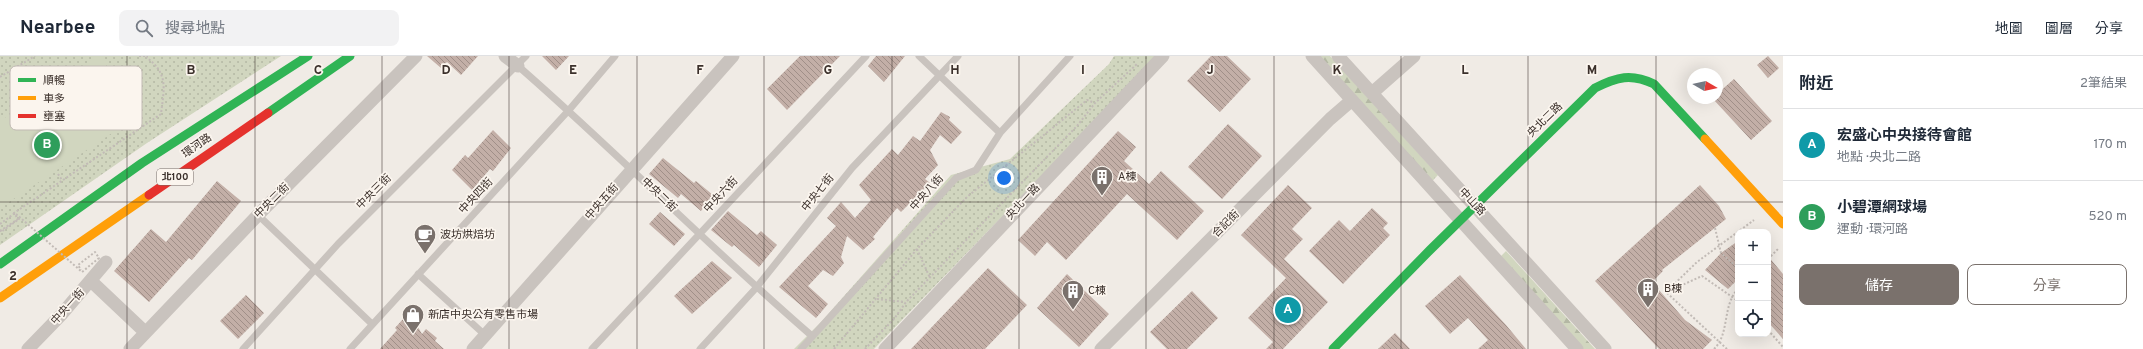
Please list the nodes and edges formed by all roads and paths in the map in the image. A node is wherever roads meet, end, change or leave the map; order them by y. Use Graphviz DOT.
graph roads {
  1 [pos="35,56"];
  2 [pos="139,56"];
  3 [pos="308,56"];
  4 [pos="349,56"];
  5 [pos="416,56"];
  6 [pos="505,56"];
  7 [pos="615,56"];
  8 [pos="733,56"];
  9 [pos="866,56"];
  10 [pos="919,56"];
  11 [pos="958,56"];
  12 [pos="1070,56"];
  13 [pos="1163,56"];
  14 [pos="1312,56"];
  15 [pos="1338,56"];
  16 [pos="1414,56"];
  17 [pos="147,57"];
  18 [pos="522,61"];
  19 [pos="1139,62"];
  20 [pos="18,66"];
  21 [pos="10,71"];
  22 [pos="941,75"];
  23 [pos="0,77"];
  24 [pos="1372,93"];
  25 [pos="1352,100"];
  26 [pos="1095,103"];
  27 [pos="569,110"];
  28 [pos="142,127"];
  29 [pos="138,130"];
  30 [pos="1000,133"];
  31 [pos="183,160"];
  32 [pos="631,169"];
  33 [pos="58,174"];
  34 [pos="62,181"];
  35 [pos="1475,206"];
  36 [pos="258,215"];
  37 [pos="1461,220"];
  38 [pos="1754,220"];
  39 [pos="0,224"];
  40 [pos="1783,224"];
  41 [pos="1715,228"];
  42 [pos="0,230"];
  43 [pos="700,235"];
  44 [pos="1779,248"];
  45 [pos="917,249"];
  46 [pos="1771,256"];
  47 [pos="106,262"];
  48 [pos="0,264"];
  49 [pos="1735,265"];
  50 [pos="81,270"];
  51 [pos="315,270"];
  52 [pos="418,274"];
  53 [pos="930,278"];
  54 [pos="91,281"];
  55 [pos="756,288"];
  56 [pos="1666,292"];
  57 [pos="1735,292"];
  58 [pos="1731,296"];
  59 [pos="0,298"];
  60 [pos="877,299"];
  61 [pos="1735,299"];
  62 [pos="906,302"];
  63 [pos="372,324"];
  64 [pos="145,332"];
  65 [pos="1771,333"];
  66 [pos="485,335"];
  67 [pos="812,336"];
  68 [pos="1721,343"];
  69 [pos="1338,347"];
  70 [pos="1783,347"];
  71 [pos="28,349"];
  72 [pos="130,349"];
  73 [pos="243,349"];
  74 [pos="350,349"];
  75 [pos="473,349"];
  76 [pos="592,349"];
  77 [pos="700,349"];
  78 [pos="802,349"];
  79 [pos="834,349"];
  80 [pos="865,349"];
  81 [pos="885,349"];
  82 [pos="1101,349"];
  83 [pos="1577,349"];
  84 [pos="1605,349"];
  85 [pos="1714,349"];
  86 [pos="1728,349"];
  1 -- 20 [label="path"];
  2 -- 17 [label="path"];
  3 -- 48 [label="main road, 環河路 / 北100"];
  4 -- 31 [label="main road"];
  4 -- 59 [label="main road, 環河路 / 北100"];
  5 -- 36 [label="street, 中央二街"];
  6 -- 18 [label="street, 中央二街"];
  7 -- 27 [label="lane, 中央四街"];
  8 -- 32 [label="street, 中央五街"];
  9 -- 43 [label="lane, 中央六街"];
  10 -- 22 [label="lane"];
  11 -- 22 [label="lane, 中央七街"];
  12 -- 30 [label="lane, 中央八街"];
  13 -- 81 [label="street, 央北一路"];
  14 -- 25 [label="street, 中山路"];
  15 -- 24 [label="street, 中山路"];
  16 -- 24 [label="street"];
  17 -- 28 [label="path"];
  18 -- 27 [label="lane, 中央二街"];
  18 -- 51 [label="lane, 中央三街"];
  19 -- 26 [label="path"];
  21 -- 23 [label="path"];
  22 -- 30 [label="lane"];
  22 -- 55 [label="lane, 中央七街"];
  24 -- 35 [label="street, 中山路"];
  25 -- 37 [label="street, 中山路"];
  25 -- 82 [label="street, 合記街"];
  26 -- 45 [label="path"];
  26 -- 53 [label="path"];
  27 -- 32 [label="lane, 中央二街"];
  27 -- 52 [label="lane, 中央四街"];
  29 -- 34 [label="path"];
  30 -- 67 [label="lane, 中央八街"];
  32 -- 43 [label="lane, 中央二街"];
  32 -- 66 [label="street, 中央五街"];
  33 -- 34 [label="path"];
  34 -- 42 [label="path, bridge"];
  35 -- 37 [label="main road, 央北二路"];
  35 -- 40 [label="main road, 央北二路"];
  35 -- 84 [label="street, 中山路"];
  36 -- 51 [label="lane"];
  36 -- 64 [label="street, 中央二街"];
  37 -- 69 [label="main road, 央北二路"];
  37 -- 83 [label="street, 中山路"];
  38 -- 56 [label="path"];
  39 -- 42 [label="path, bridge"];
  39 -- 50 [label="path, bridge"];
  41 -- 49 [label="path, bridge"];
  43 -- 55 [label="lane, 中央二街"];
  43 -- 76 [label="lane, 中央六街"];
  44 -- 46 [label="path"];
  45 -- 53 [label="path"];
  45 -- 60 [label="path"];
  47 -- 54 [label="street, 中央一街"];
  51 -- 63 [label="lane"];
  51 -- 73 [label="lane, 中央三街"];
  52 -- 63 [label="lane, 中央四街"];
  52 -- 66 [label="lane"];
  53 -- 62 [label="path"];
  54 -- 64 [label="street"];
  54 -- 71 [label="street, 中央一街"];
  55 -- 67 [label="lane, 中央二街"];
  55 -- 77 [label="lane, 中央七街"];
  56 -- 58 [label="path"];
  56 -- 68 [label="path"];
  57 -- 58 [label="path"];
  58 -- 61 [label="path"];
  58 -- 68 [label="path"];
  60 -- 62 [label="path"];
  60 -- 79 [label="path"];
  62 -- 80 [label="path"];
  63 -- 74 [label="lane, 中央四街"];
  64 -- 72 [label="street, 中央二街"];
  65 -- 70 [label="path"];
  66 -- 75 [label="street, 中央五街"];
  67 -- 78 [label="lane, 中央八街"];
  68 -- 85 [label="path"];
  68 -- 86 [label="path"];
}
